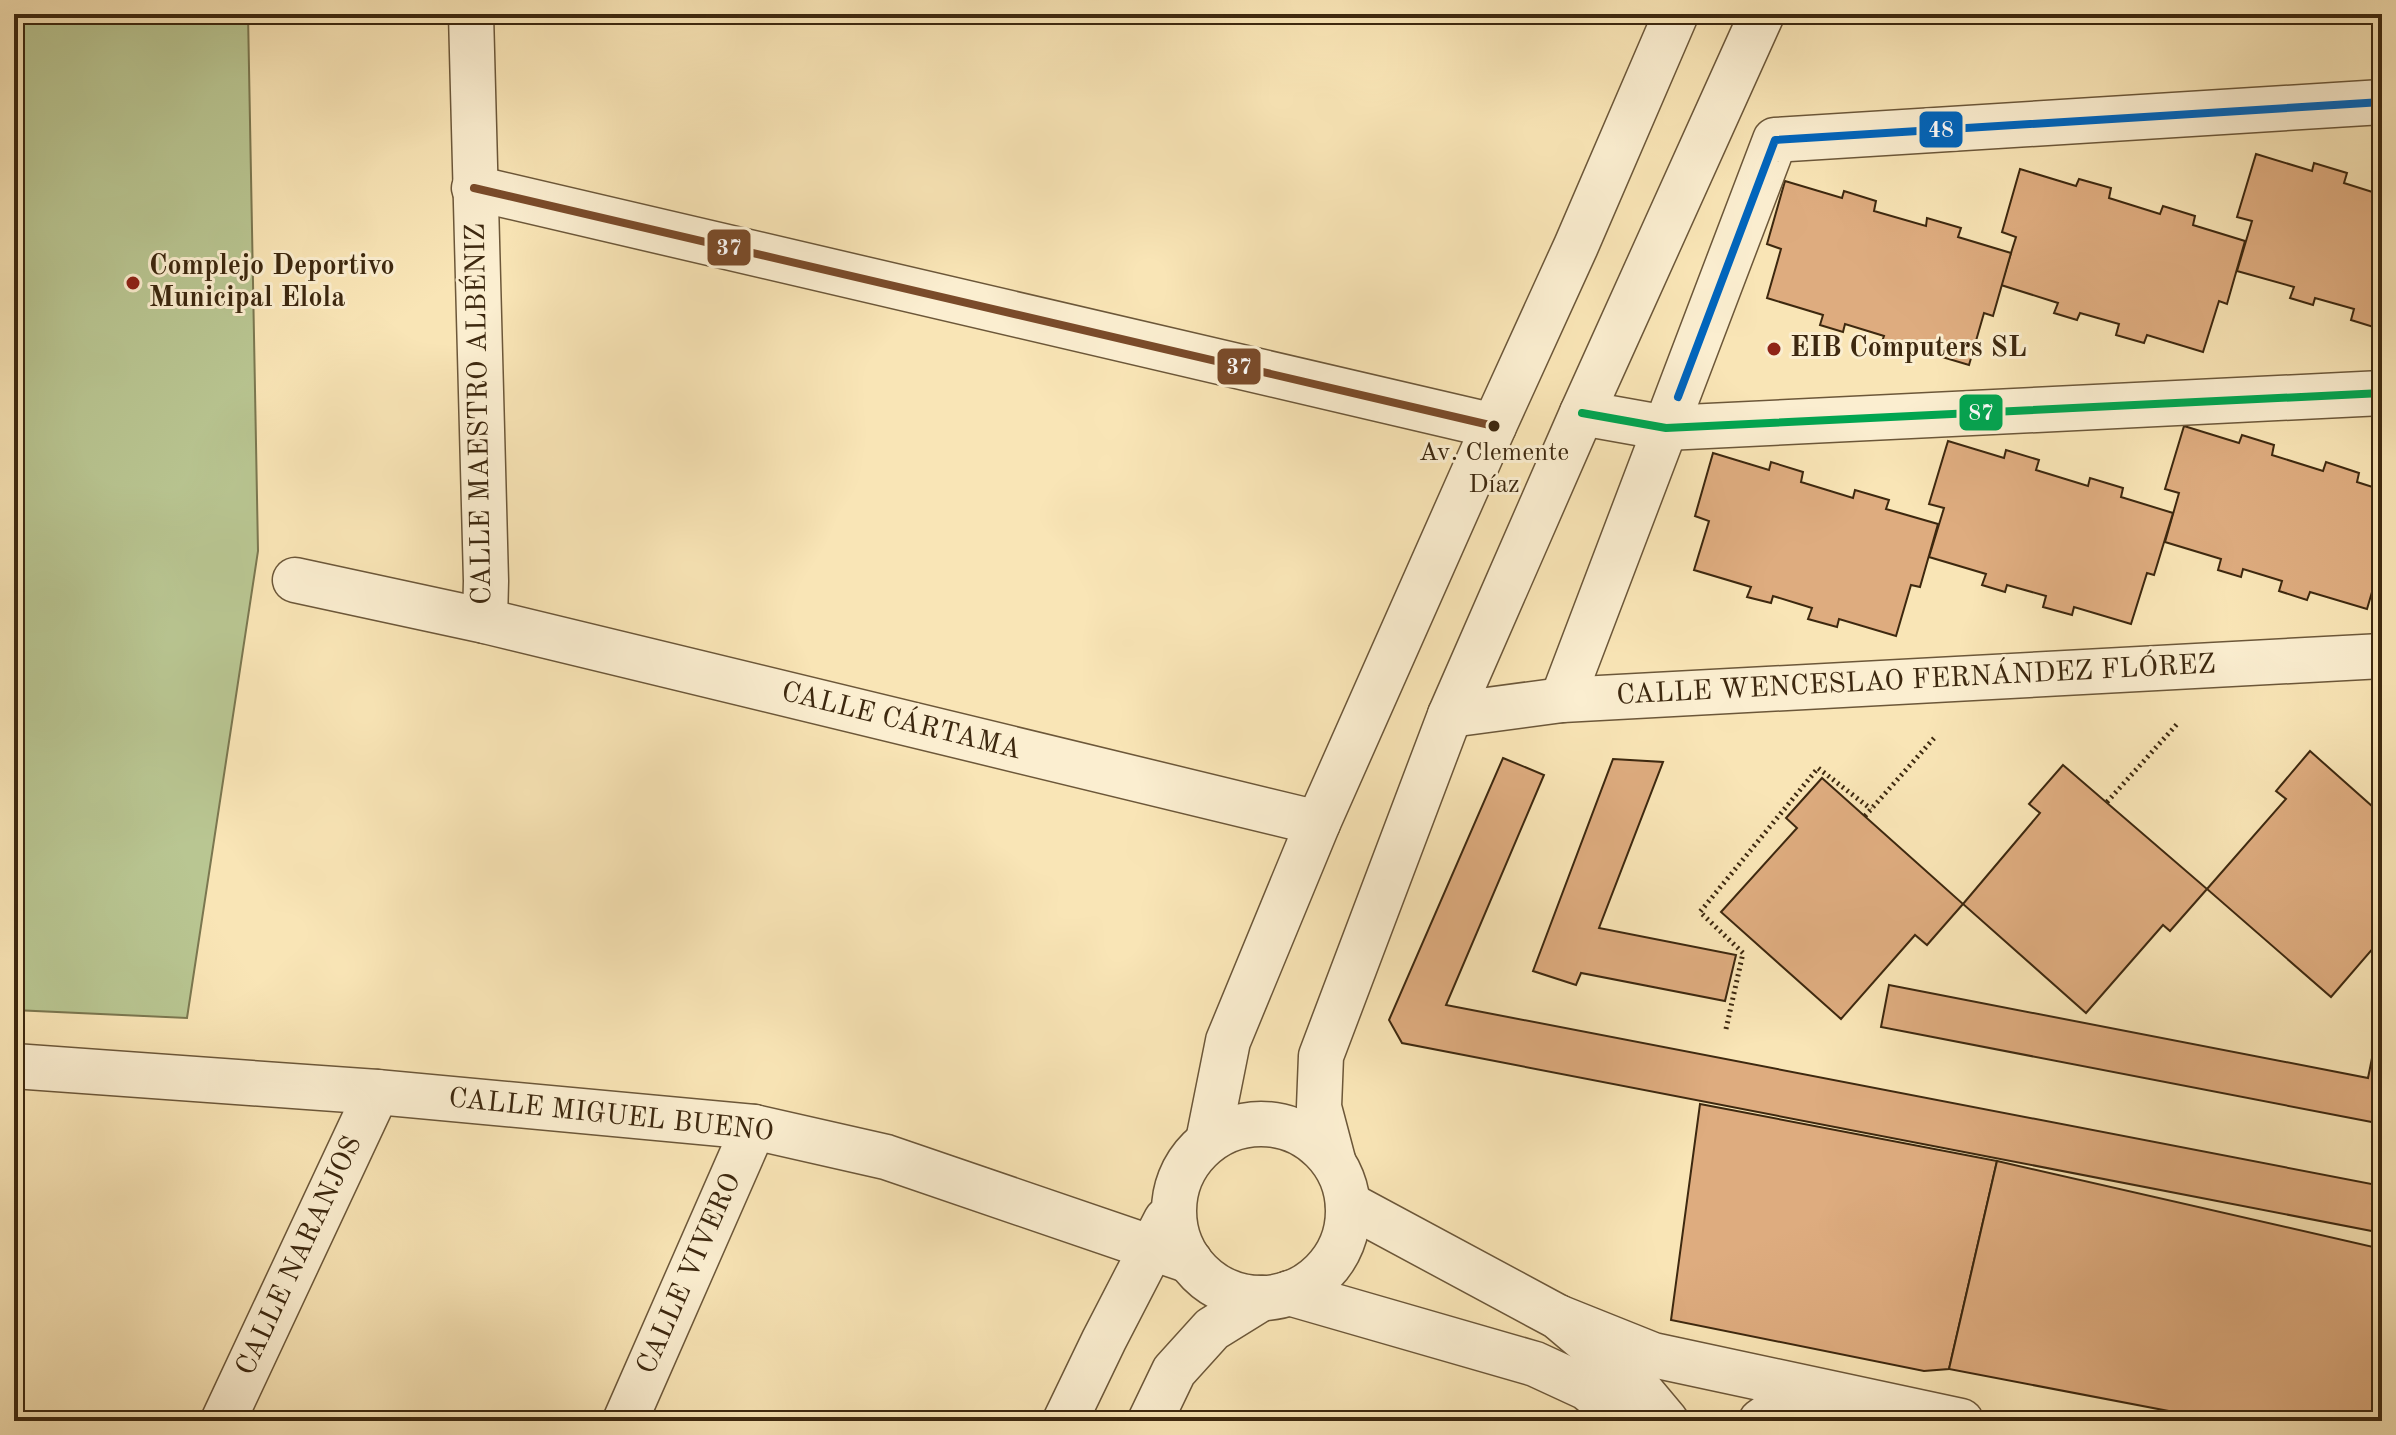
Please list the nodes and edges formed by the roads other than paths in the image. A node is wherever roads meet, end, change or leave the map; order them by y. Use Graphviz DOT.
graph roads {
  1 [pos="471,14"];
  2 [pos="1762,14"];
  3 [pos="1669,15"];
  4 [pos="2382,102"];
  5 [pos="474,188"];
  6 [pos="2382,393"];
  7 [pos="1582,413"];
  8 [pos="1494,426"];
  9 [pos="1666,428"];
  10 [pos="295,580"];
  11 [pos="485,621"];
  12 [pos="2382,656"];
  13 [pos="1562,700"];
  14 [pos="1450,715"];
  15 [pos="1318,823"];
  16 [pos="14,1066"];
  17 [pos="377,1092"];
  18 [pos="754,1127"];
  19 [pos="1208,1141"];
  20 [pos="1333,1160"];
  21 [pos="1348,1204"];
  22 [pos="1171,1254"];
  23 [pos="1276,1296"];
  24 [pos="1558,1317"];
  25 [pos="1840,1396"];
  26 [pos="223,1421"];
  27 [pos="625,1421"];
  28 [pos="1065,1421"];
  29 [pos="1150,1421"];
  30 [pos="1627,1421"];
  31 [pos="1666,1421"];
  32 [pos="1761,1421"];
  33 [pos="1961,1421"];
  1 -- 5 [label="street, CALLE MAESTRO ALBÉNIZ"];
  2 -- 7 [label="street"];
  3 -- 8 [label="street"];
  4 -- 9 [label="street"];
  5 -- 8 [label="street"];
  5 -- 11 [label="street, CALLE MAESTRO ALBÉNIZ"];
  6 -- 9 [label="street"];
  7 -- 9 [label="street"];
  7 -- 14 [label="street"];
  8 -- 15 [label="street"];
  9 -- 13 [label="street"];
  10 -- 11 [label="street, CALLE CÁRTAMA"];
  11 -- 15 [label="street, CALLE CÁRTAMA"];
  12 -- 13 [label="street, CALLE WENCESLAO FERNÁNDEZ FLÓREZ"];
  13 -- 14 [label="street, CALLE WENCESLAO FERNÁNDEZ FLÓREZ"];
  14 -- 20 [label="street"];
  15 -- 19 [label="street"];
  16 -- 17 [label="street, CALLE MIGUEL BUENO"];
  17 -- 18 [label="street, CALLE MIGUEL BUENO"];
  17 -- 26 [label="street, CALLE NARANJOS"];
  18 -- 22 [label="street, CALLE MIGUEL BUENO"];
  18 -- 27 [label="street, CALLE VIVERO"];
  19 -- 20 [label="street"];
  19 -- 22 [label="street"];
  20 -- 21 [label="street"];
  21 -- 23 [label="street"];
  21 -- 24 [label="street"];
  22 -- 23 [label="street"];
  22 -- 28 [label="street"];
  23 -- 29 [label="street"];
  23 -- 30 [label="street"];
  24 -- 25 [label="street"];
  24 -- 31 [label="street"];
  25 -- 32 [label="street"];
  25 -- 33 [label="street"];
}
